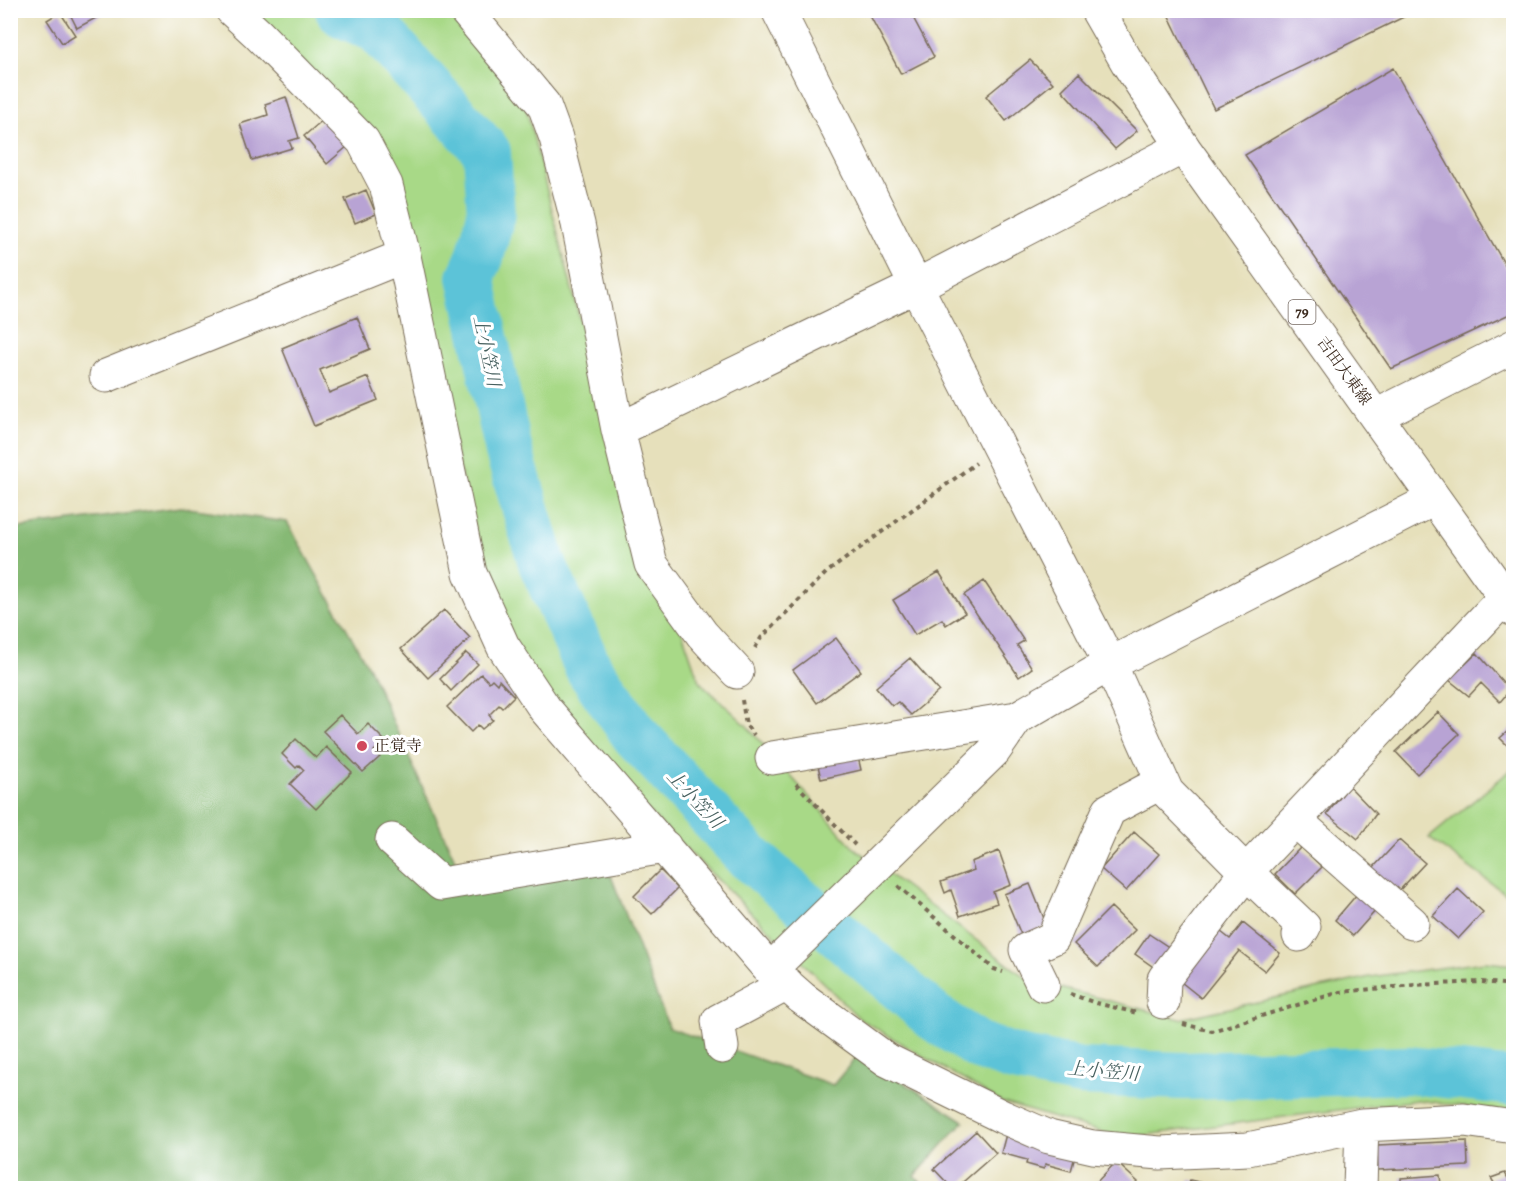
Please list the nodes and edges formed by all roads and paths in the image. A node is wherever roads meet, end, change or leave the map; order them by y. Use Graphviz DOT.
graph roads {
  1 [pos="232,10"];
  2 [pos="465,10"];
  3 [pos="778,10"];
  4 [pos="1097,10"];
  5 [pos="1183,147"];
  6 [pos="404,256"];
  7 [pos="916,286"];
  8 [pos="1514,346"];
  9 [pos="106,376"];
  10 [pos="1376,416"];
  11 [pos="618,429"];
  12 [pos="998,447"];
  13 [pos="1434,499"];
  14 [pos="1510,603"];
  15 [pos="1110,664"];
  16 [pos="737,672"];
  17 [pos="1017,718"];
  18 [pos="772,758"];
  19 [pos="1162,782"];
  20 [pos="1295,820"];
  21 [pos="392,840"];
  22 [pos="665,847"];
  23 [pos="876,867"];
  24 [pos="1246,872"];
  25 [pos="1412,923"];
  26 [pos="1299,935"];
  27 [pos="782,968"];
  28 [pos="1043,985"];
  29 [pos="1514,985"];
  30 [pos="1161,1013"];
  31 [pos="722,1047"];
  32 [pos="1362,1125"];
  33 [pos="1514,1127"];
  34 [pos="1360,1188"];
  1 -- 6 [label="street"];
  2 -- 11 [label="street"];
  3 -- 7 [label="street"];
  4 -- 5 [label="street, 吉田大東線 / 79"];
  5 -- 7 [label="street"];
  5 -- 10 [label="street, 吉田大東線 / 79"];
  6 -- 9 [label="street"];
  6 -- 22 [label="street"];
  7 -- 11 [label="street"];
  7 -- 12 [label="street"];
  8 -- 10 [label="street"];
  10 -- 13 [label="street, 吉田大東線 / 79"];
  11 -- 16 [label="street"];
  12 -- 15 [label="street"];
  12 -- 16 [label="path"];
  13 -- 14 [label="street, 吉田大東線 / 79"];
  13 -- 15 [label="street"];
  14 -- 20 [label="street"];
  15 -- 17 [label="street"];
  15 -- 19 [label="street"];
  16 -- 18 [label="path"];
  17 -- 18 [label="street"];
  17 -- 23 [label="street"];
  18 -- 23 [label="path"];
  19 -- 24 [label="street"];
  19 -- 28 [label="street"];
  20 -- 24 [label="street"];
  20 -- 25 [label="street"];
  21 -- 22 [label="street"];
  22 -- 27 [label="street"];
  23 -- 27 [label="street"];
  23 -- 28 [label="path"];
  24 -- 26 [label="street"];
  24 -- 30 [label="street"];
  27 -- 31 [label="street"];
  27 -- 32 [label="street"];
  28 -- 30 [label="path"];
  29 -- 30 [label="path"];
  32 -- 33 [label="street"];
  32 -- 34 [label="street"];
}
